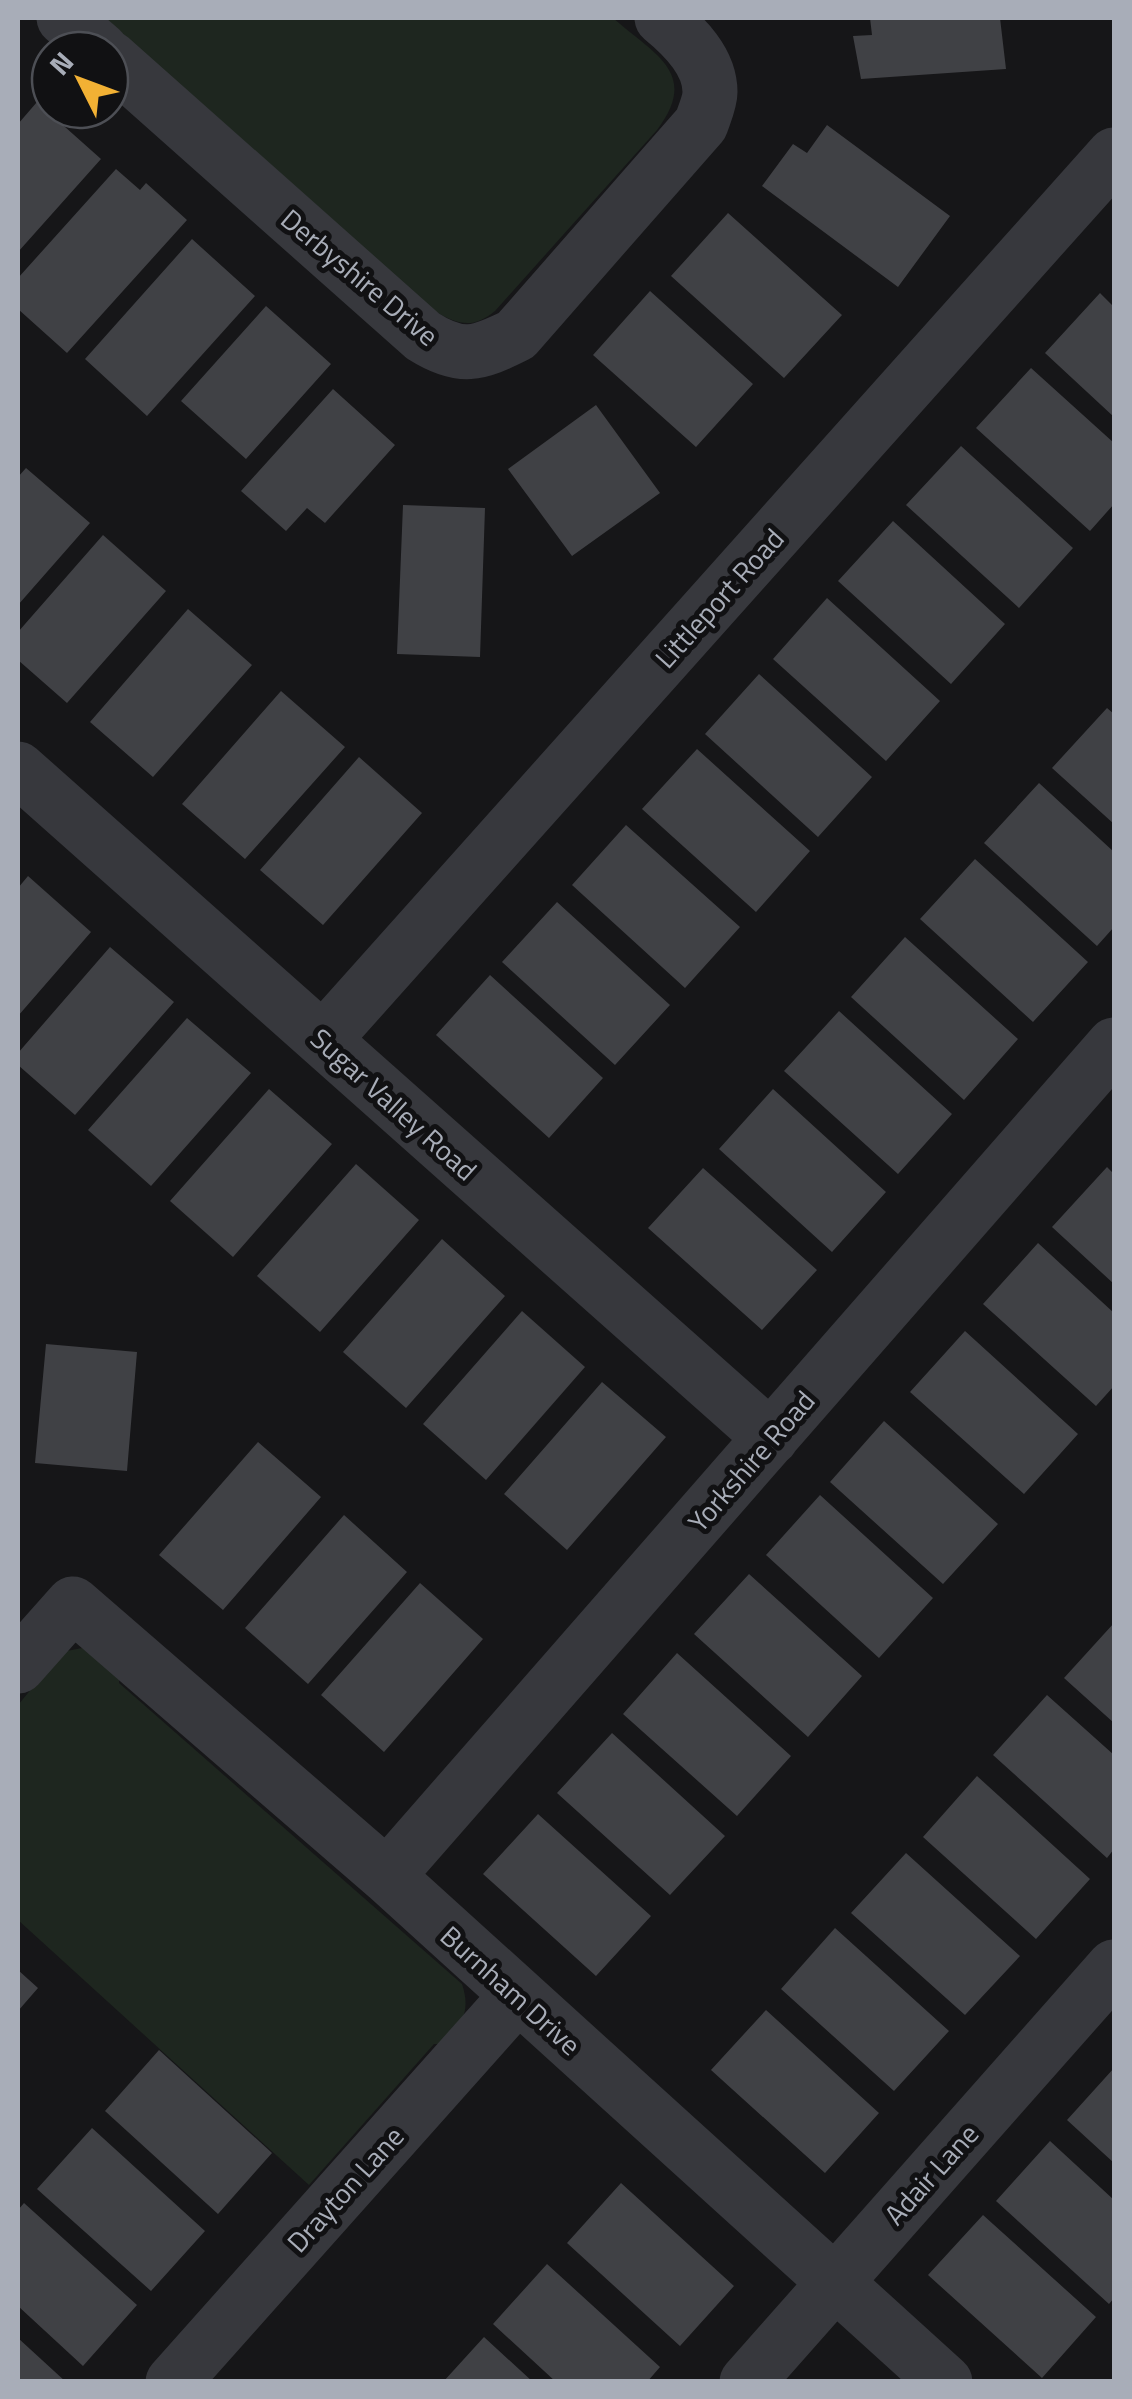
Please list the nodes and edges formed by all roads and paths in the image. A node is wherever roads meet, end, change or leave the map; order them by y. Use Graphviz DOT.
graph roads {
  1 [pos="662,18"];
  2 [pos="130,76"];
  3 [pos="1114,156"];
  4 [pos="18,769"];
  5 [pos="323,1040"];
  6 [pos="1114,1045"];
  7 [pos="771,1438"];
  8 [pos="18,1666"];
  9 [pos="386,1876"];
  10 [pos="1114,1967"];
  11 [pos="517,1996"];
  12 [pos="834,2283"];
  13 [pos="173,2382"];
  14 [pos="747,2382"];
  15 [pos="945,2382"];
  1 -- 2 [label="street, Derbyshire Drive"];
  3 -- 5 [label="street, Littleport Road"];
  4 -- 5 [label="street, Sugar Valley Road"];
  5 -- 7 [label="street, Sugar Valley Road"];
  6 -- 7 [label="street, Yorkshire Road"];
  7 -- 9 [label="street, Yorkshire Road"];
  8 -- 9 [label="street, Burnham Drive"];
  9 -- 11 [label="street, Burnham Drive"];
  10 -- 12 [label="street, Adair Lane"];
  11 -- 12 [label="street, Burnham Drive"];
  11 -- 13 [label="street, Drayton Lane"];
  12 -- 14 [label="street, Adair Lane"];
  12 -- 15 [label="street, Burnham Drive"];
}
